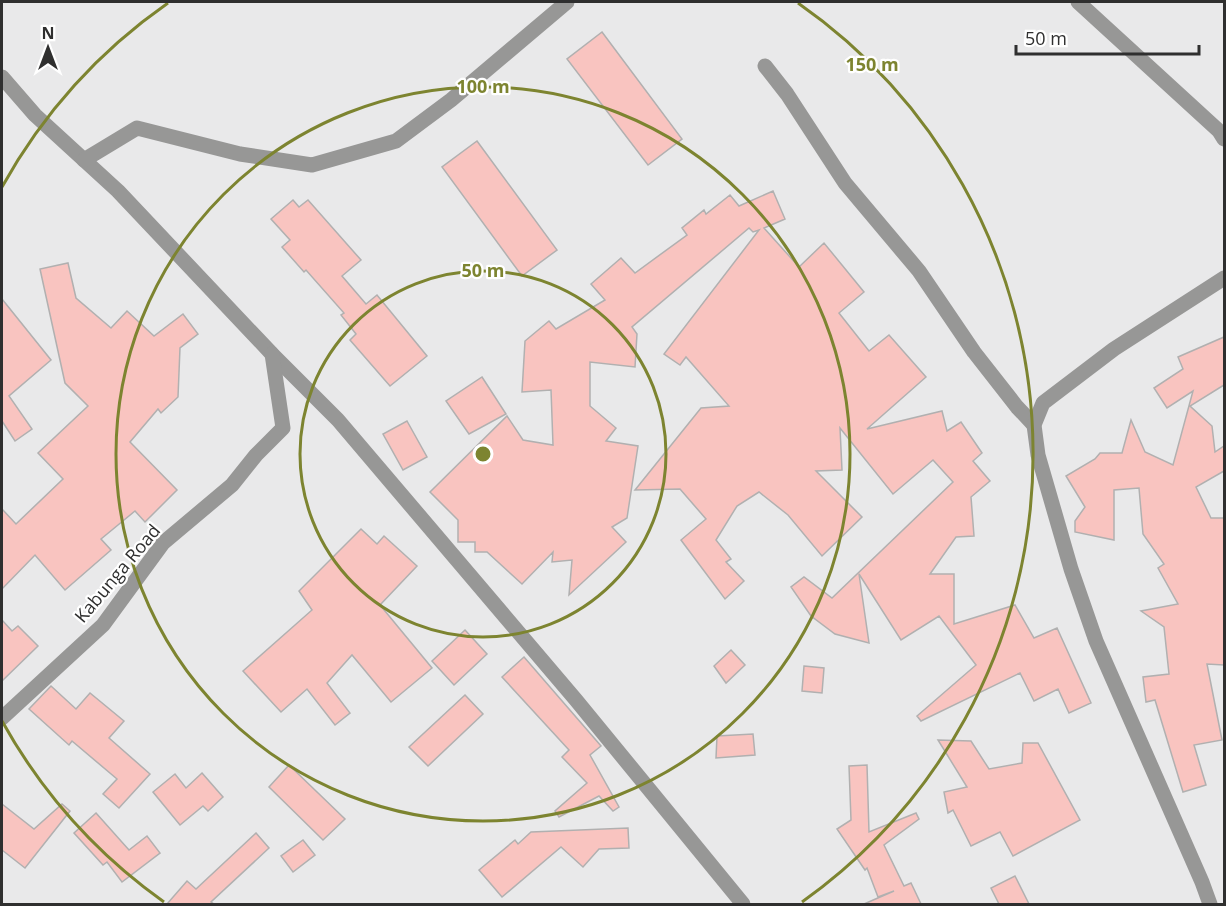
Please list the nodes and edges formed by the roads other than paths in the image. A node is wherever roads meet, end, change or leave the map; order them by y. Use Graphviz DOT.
graph roads {
  1 [pos="567,2"];
  2 [pos="1078,2"];
  3 [pos="765,66"];
  4 [pos="2,77"];
  5 [pos="1224,139"];
  6 [pos="84,160"];
  7 [pos="1224,278"];
  8 [pos="272,354"];
  9 [pos="1034,424"];
  10 [pos="2,717"];
  11 [pos="743,904"];
  12 [pos="1210,904"];
  1 -- 6 [label="street"];
  2 -- 5 [label="street"];
  3 -- 9 [label="street"];
  4 -- 6 [label="street"];
  6 -- 8 [label="street"];
  7 -- 9 [label="street"];
  8 -- 10 [label="street, Kabunga Road"];
  8 -- 11 [label="street"];
  9 -- 12 [label="street"];
}
